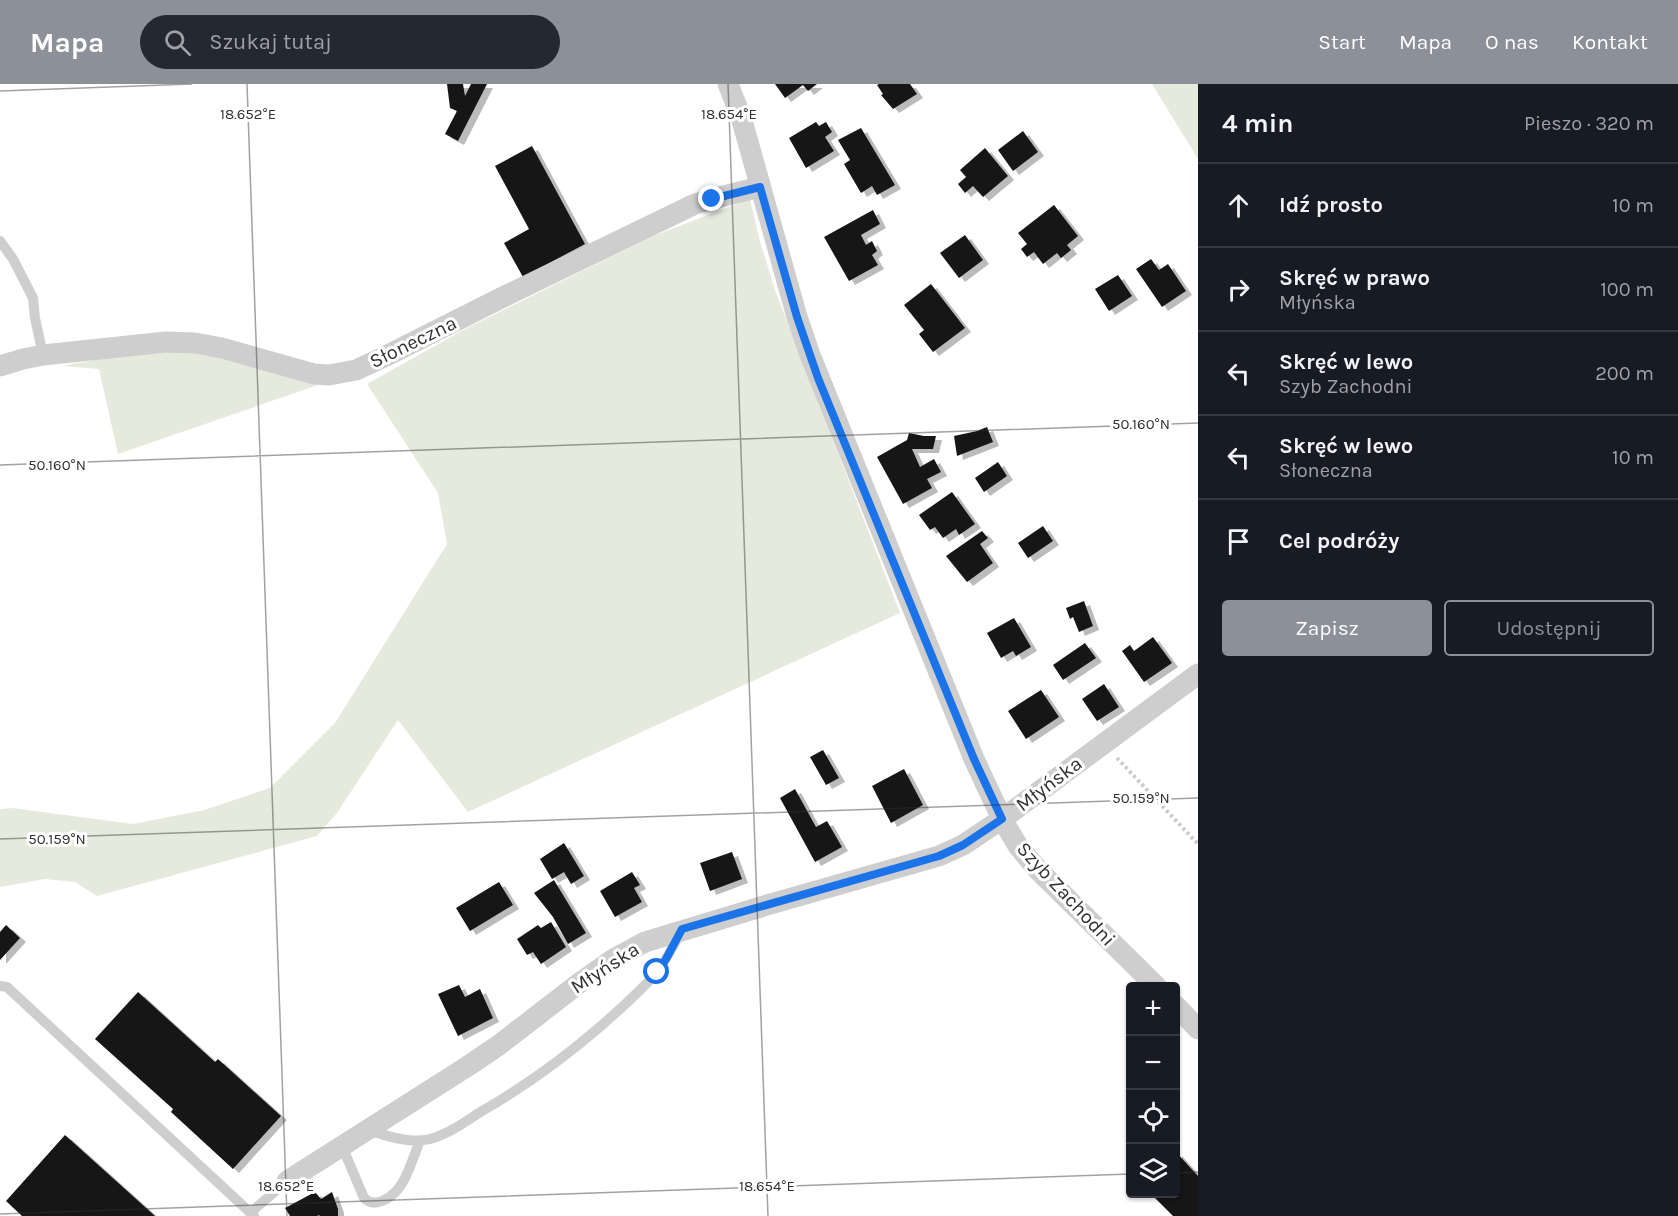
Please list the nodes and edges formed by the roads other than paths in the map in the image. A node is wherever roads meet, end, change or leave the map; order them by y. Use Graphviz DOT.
graph roads {
  1 [pos="728,84"];
  2 [pos="760,187"];
  3 [pos="0,241"];
  4 [pos="43,355"];
  5 [pos="0,366"];
  6 [pos="1198,674"];
  7 [pos="1002,819"];
  8 [pos="682,929"];
  9 [pos="1151,982"];
  10 [pos="0,986"];
  11 [pos="1180,1010"];
  12 [pos="1198,1029"];
  13 [pos="368,1130"];
  14 [pos="420,1141"];
  15 [pos="342,1146"];
  16 [pos="287,1181"];
  17 [pos="252,1215"];
  1 -- 2 [label="street, Szyb Zachodni"];
  2 -- 4 [label="street, Słoneczna"];
  2 -- 7 [label="street, Szyb Zachodni"];
  3 -- 4 [label="lane"];
  4 -- 5 [label="street, Słoneczna"];
  6 -- 7 [label="street, Młyńska"];
  7 -- 8 [label="street, Młyńska"];
  7 -- 9 [label="street, Szyb Zachodni"];
  8 -- 13 [label="street, Młyńska"];
  8 -- 14 [label="lane"];
  10 -- 17 [label="lane"];
  11 -- 12 [label="street"];
  13 -- 14 [label="lane"];
  13 -- 15 [label="street, Młyńska"];
  14 -- 15 [label="lane"];
  15 -- 16 [label="street, Młyńska"];
  16 -- 17 [label="lane"];
}
